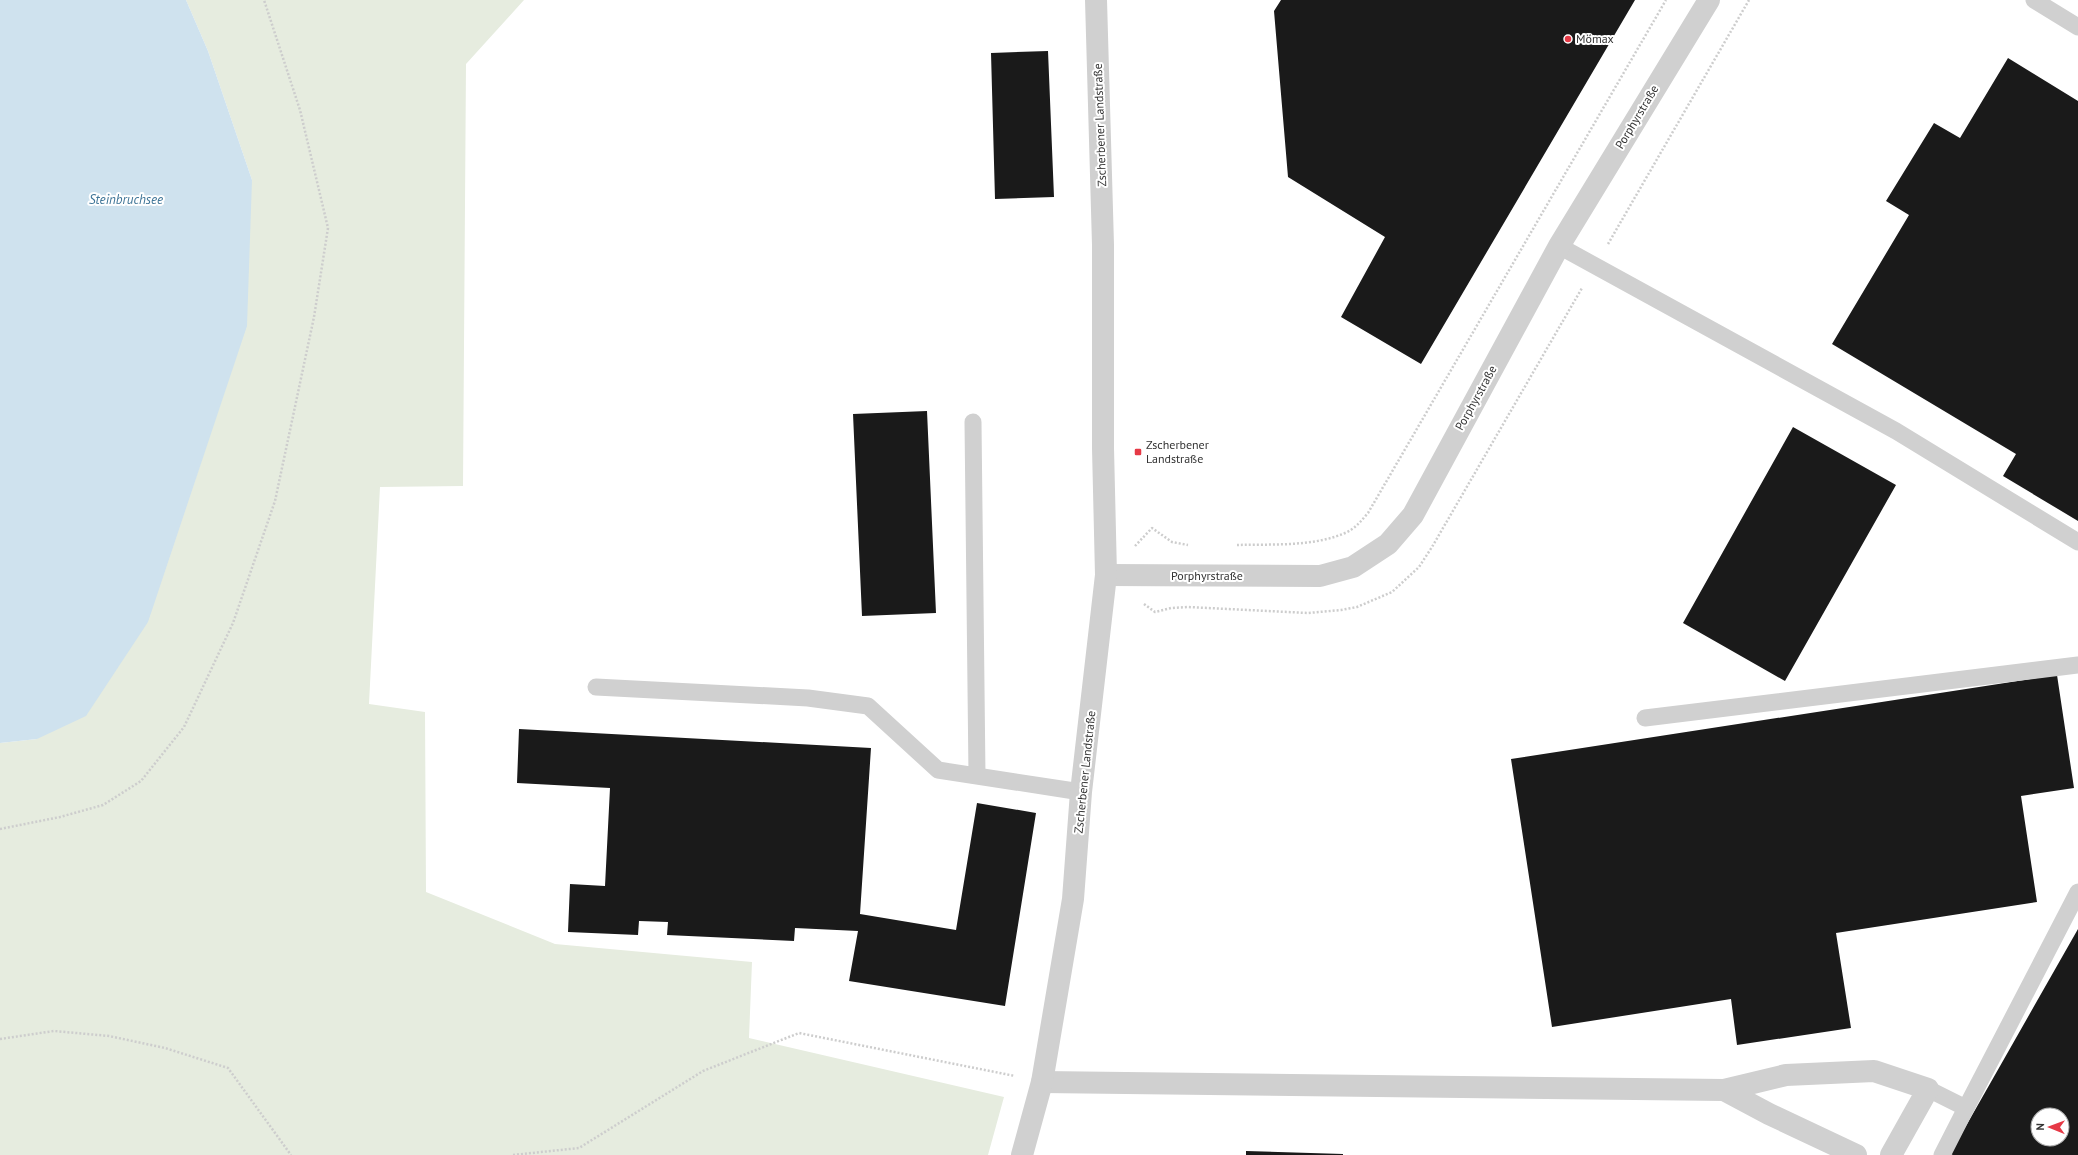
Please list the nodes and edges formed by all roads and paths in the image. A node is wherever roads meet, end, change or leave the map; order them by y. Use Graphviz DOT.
graph roads {
  1 [pos="264,0"];
  2 [pos="1096,0"];
  3 [pos="1666,0"];
  4 [pos="1709,0"];
  5 [pos="2034,0"];
  6 [pos="2078,27"];
  7 [pos="1559,246"];
  8 [pos="973,422"];
  9 [pos="2078,542"];
  10 [pos="1193,545"];
  11 [pos="1230,546"];
  12 [pos="1106,575"];
  13 [pos="2078,664"];
  14 [pos="596,687"];
  15 [pos="1645,718"];
  16 [pos="977,776"];
  17 [pos="1081,792"];
  18 [pos="0,829"];
  19 [pos="2078,892"];
  20 [pos="0,1039"];
  21 [pos="1042,1082"];
  22 [pos="1928,1089"];
  23 [pos="1724,1090"];
  24 [pos="1966,1108"];
  25 [pos="291,1155"];
  26 [pos="513,1155"];
  27 [pos="1022,1155"];
  28 [pos="1856,1155"];
  29 [pos="1891,1155"];
  30 [pos="1942,1155"];
  1 -- 18 [label="path"];
  2 -- 12 [label="street, Zscherbener Landstraße"];
  3 -- 11 [label="path"];
  4 -- 7 [label="street, Porphyrstraße"];
  5 -- 6 [label="lane"];
  7 -- 9 [label="lane"];
  7 -- 12 [label="street, Porphyrstraße"];
  8 -- 16 [label="lane"];
  10 -- 12 [label="path"];
  12 -- 17 [label="street, Zscherbener Landstraße"];
  13 -- 15 [label="lane"];
  14 -- 16 [label="lane"];
  16 -- 17 [label="lane"];
  17 -- 21 [label="street, Zscherbener Landstraße"];
  19 -- 24 [label="lane"];
  20 -- 25 [label="path"];
  21 -- 23 [label="street"];
  21 -- 26 [label="path"];
  21 -- 27 [label="street, Zscherbener Landstraße"];
  22 -- 23 [label="street"];
  22 -- 24 [label="lane"];
  22 -- 29 [label="street"];
  23 -- 28 [label="street"];
  24 -- 30 [label="lane"];
}
